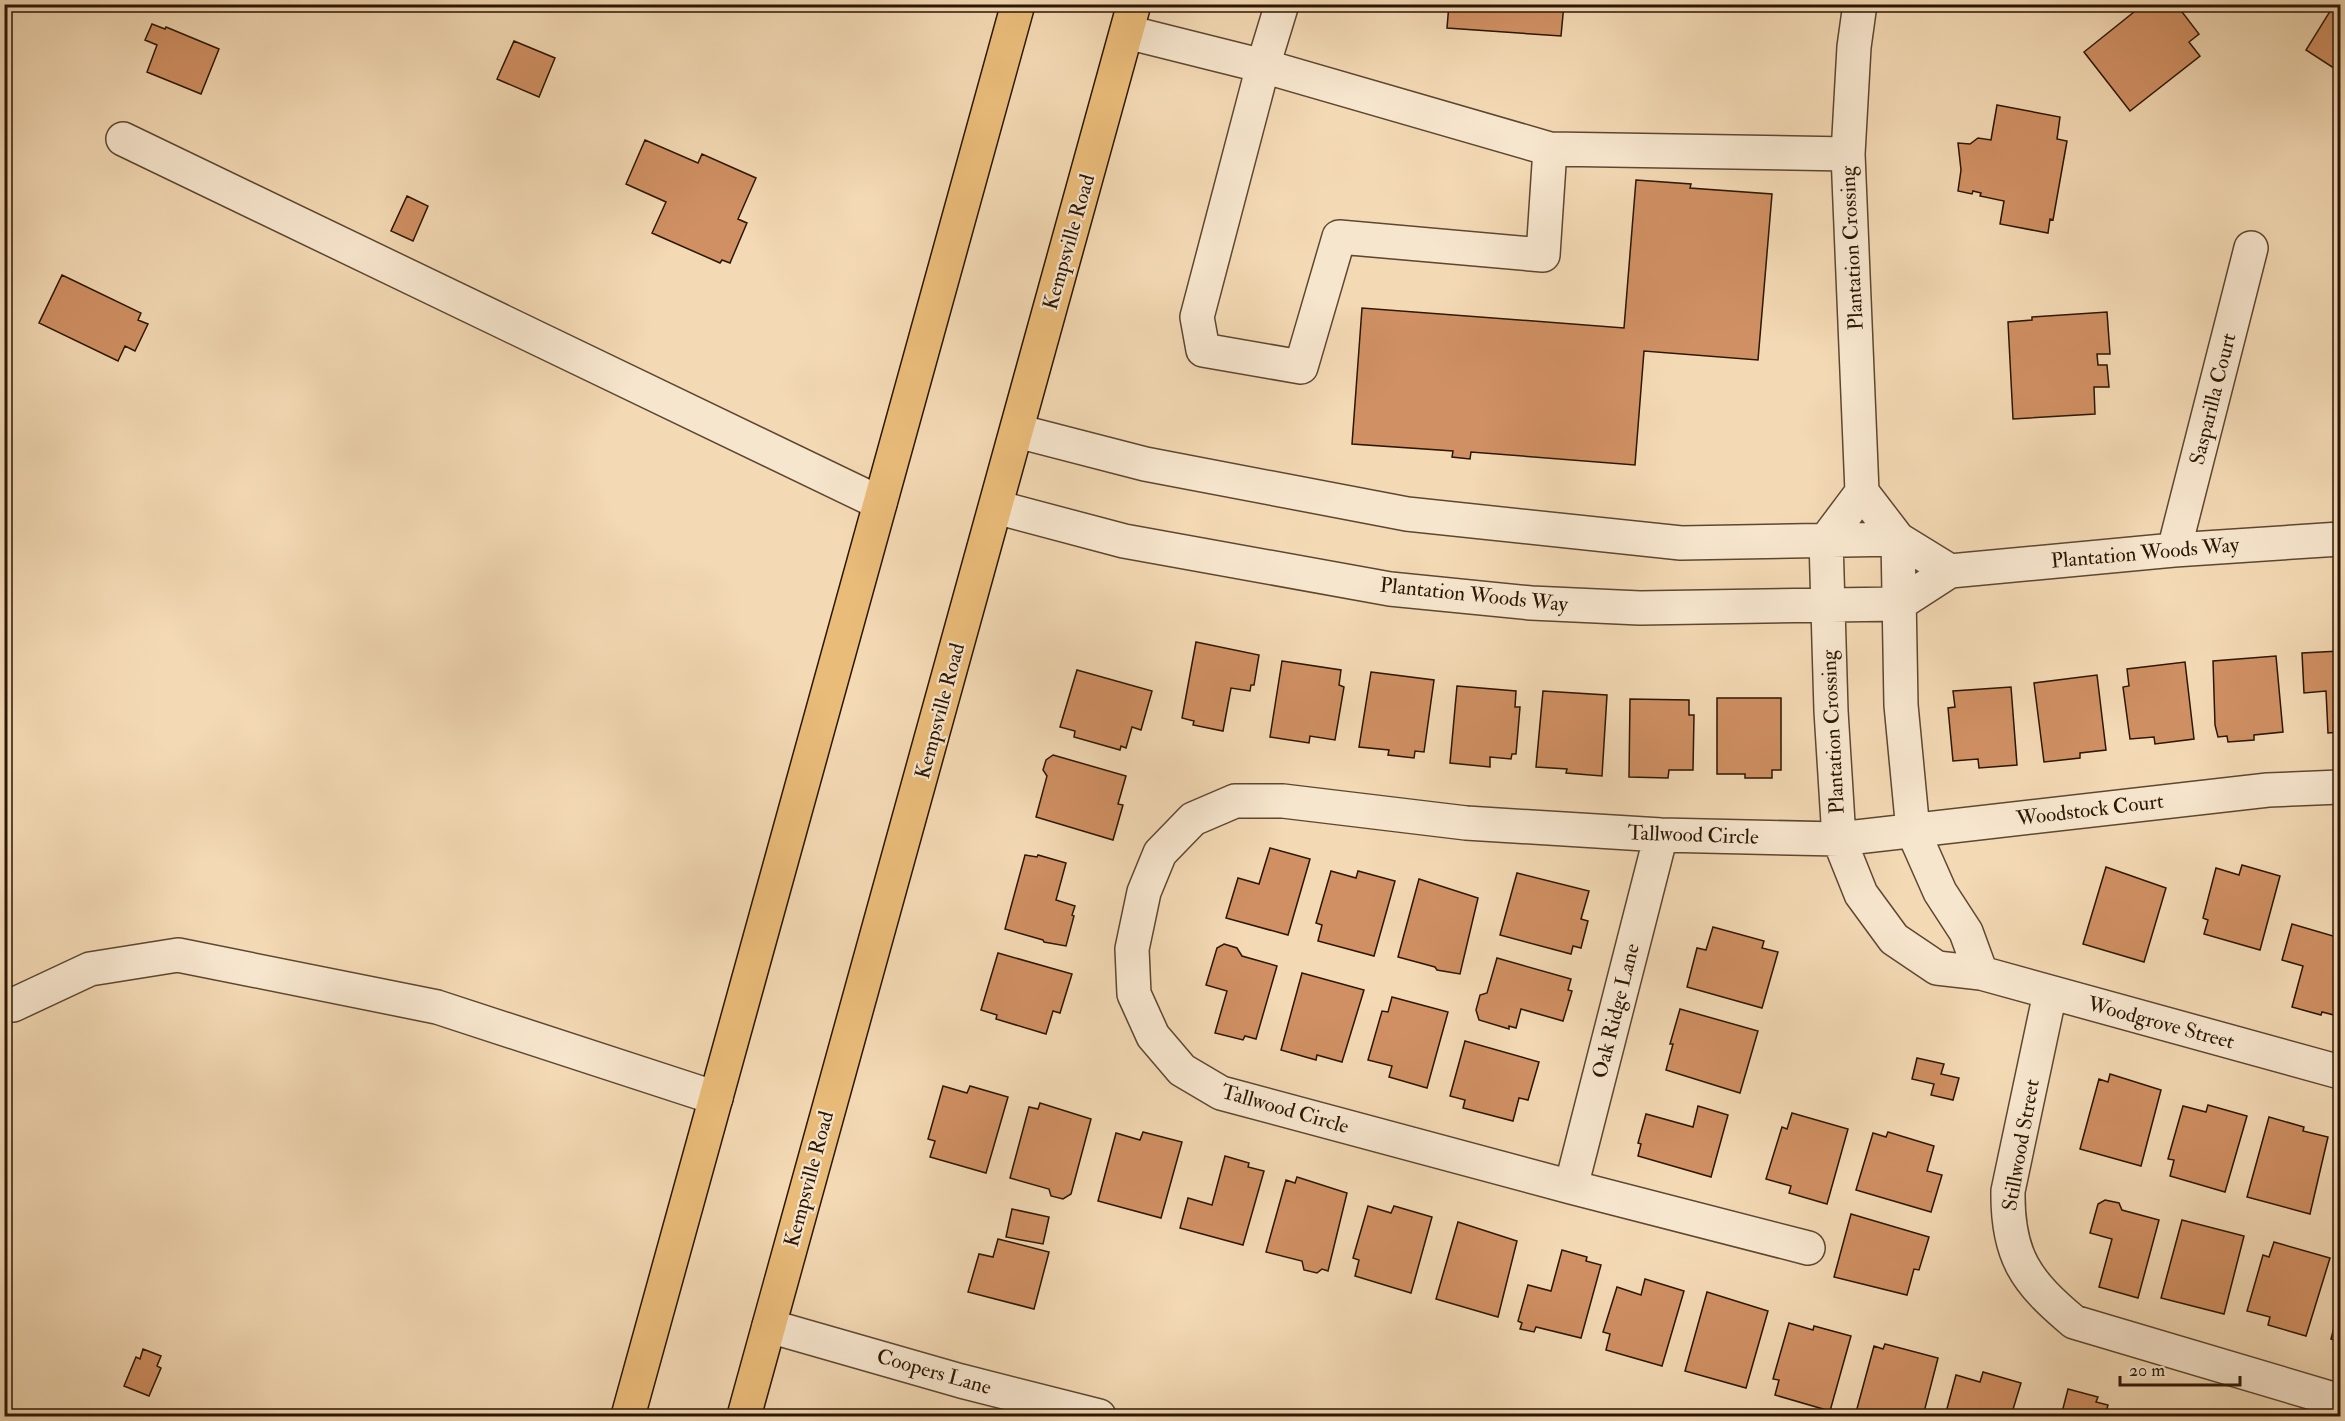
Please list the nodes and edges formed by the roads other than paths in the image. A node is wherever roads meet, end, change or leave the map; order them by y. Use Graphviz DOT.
graph roads {
  1 [pos="1018,4"];
  2 [pos="1282,4"];
  3 [pos="1860,4"];
  4 [pos="1131,18"];
  5 [pos="1263,66"];
  6 [pos="123,139"];
  7 [pos="1550,148"];
  8 [pos="1848,154"];
  9 [pos="2251,248"];
  10 [pos="1017,431"];
  11 [pos="1862,492"];
  12 [pos="880,503"];
  13 [pos="996,507"];
  14 [pos="1898,539"];
  15 [pos="2340,539"];
  16 [pos="1826,540"];
  17 [pos="2174,550"];
  18 [pos="1950,571"];
  19 [pos="1899,604"];
  20 [pos="1827,605"];
  21 [pos="2340,787"];
  22 [pos="1912,831"];
  23 [pos="1661,835"];
  24 [pos="1839,839"];
  25 [pos="1982,973"];
  26 [pos="2050,993"];
  27 [pos="13,1005"];
  28 [pos="2340,1072"];
  29 [pos="716,1098"];
  30 [pos="1571,1187"];
  31 [pos="1808,1248"];
  32 [pos="769,1326"];
  33 [pos="2340,1401"];
  34 [pos="628,1416"];
  35 [pos="744,1416"];
  36 [pos="1099,1416"];
  1 -- 12 [label="main road"];
  2 -- 5 [label="street"];
  3 -- 8 [label="street, Plantation Crossing"];
  4 -- 5 [label="street"];
  4 -- 10 [label="main road, Kempsville Road"];
  5 -- 7 [label="street"];
  5 -- 7 [label="street"];
  6 -- 12 [label="street"];
  7 -- 8 [label="street"];
  8 -- 11 [label="street, Plantation Crossing"];
  9 -- 17 [label="street, Sasparilla Court"];
  10 -- 13 [label="main road, Kempsville Road"];
  10 -- 16 [label="street"];
  11 -- 14 [label="street"];
  11 -- 16 [label="street"];
  12 -- 29 [label="main road"];
  13 -- 20 [label="street, Plantation Woods Way"];
  13 -- 32 [label="main road, Kempsville Road"];
  14 -- 16 [label="street"];
  14 -- 18 [label="street"];
  14 -- 19 [label="street"];
  15 -- 17 [label="street, Plantation Woods Way"];
  16 -- 20 [label="street, Plantation Crossing"];
  17 -- 18 [label="street, Plantation Woods Way"];
  18 -- 19 [label="street, Plantation Woods Way"];
  19 -- 20 [label="street, Plantation Woods Way"];
  19 -- 22 [label="street"];
  20 -- 24 [label="street, Plantation Crossing"];
  21 -- 22 [label="street, Woodstock Court"];
  22 -- 24 [label="street, Woodstock Court"];
  22 -- 25 [label="street"];
  23 -- 24 [label="street, Tallwood Circle"];
  23 -- 30 [label="street, Oak Ridge Lane"];
  23 -- 30 [label="street, Tallwood Circle"];
  24 -- 25 [label="street, Woodgrove Street"];
  25 -- 26 [label="street, Woodgrove Street"];
  26 -- 28 [label="street, Woodgrove Street"];
  26 -- 33 [label="street, Stillwood Street"];
  27 -- 29 [label="street"];
  29 -- 34 [label="main road"];
  30 -- 31 [label="street, Tallwood Circle"];
  32 -- 35 [label="main road, Kempsville Road"];
  32 -- 36 [label="street, Coopers Lane"];
}
